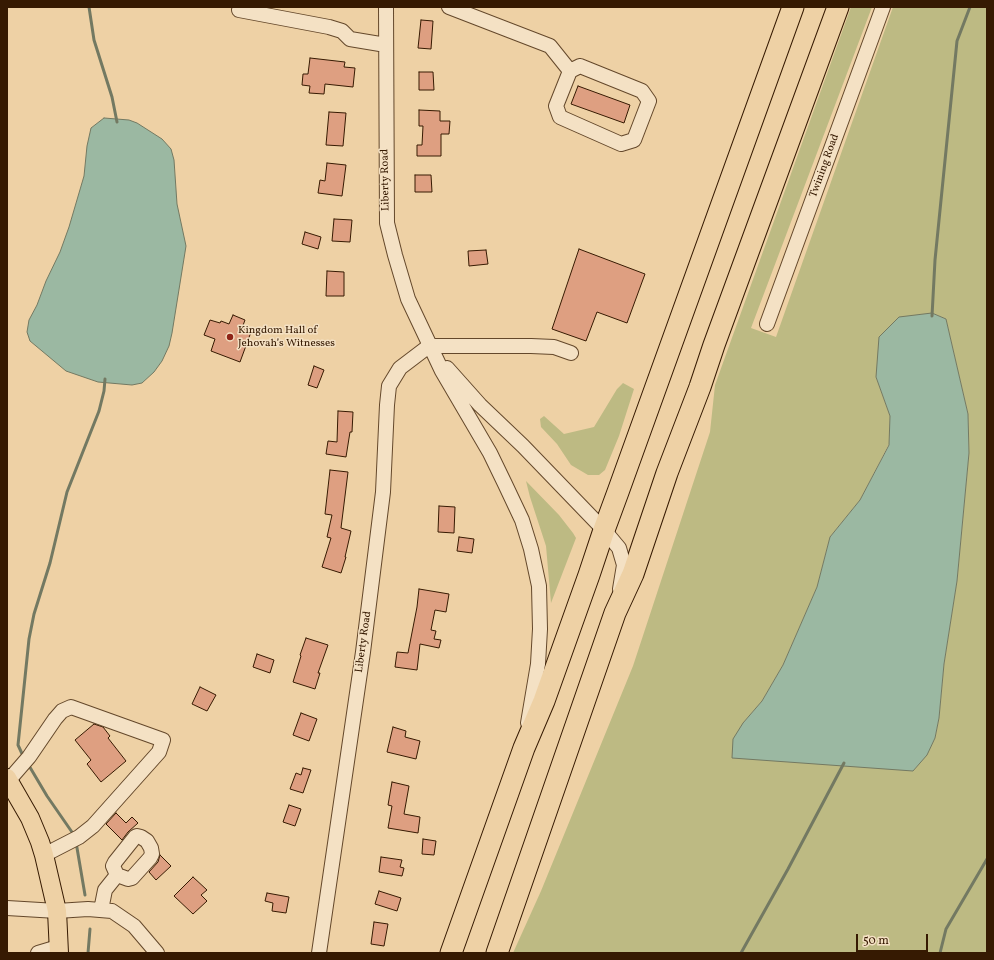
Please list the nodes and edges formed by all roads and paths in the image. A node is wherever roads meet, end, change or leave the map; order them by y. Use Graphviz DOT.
graph roads {
  1 [pos="386,7"];
  2 [pos="449,7"];
  3 [pos="793,7"];
  4 [pos="838,7"];
  5 [pos="883,7"];
  6 [pos="239,10"];
  7 [pos="386,45"];
  8 [pos="570,71"];
  9 [pos="767,324"];
  10 [pos="429,346"];
  11 [pos="571,353"];
  12 [pos="604,530"];
  13 [pos="615,613"];
  14 [pos="524,748"];
  15 [pos="8,779"];
  16 [pos="44,855"];
  17 [pos="117,875"];
  18 [pos="7,908"];
  19 [pos="101,910"];
  20 [pos="57,911"];
  21 [pos="58,950"];
  22 [pos="38,953"];
  23 [pos="157,953"];
  24 [pos="319,953"];
  25 [pos="451,953"];
  26 [pos="496,953"];
  1 -- 7 [label="street, Liberty Road"];
  2 -- 8 [label="street"];
  3 -- 12 [label="highway"];
  4 -- 13 [label="highway"];
  5 -- 9 [label="street, Twining Road"];
  6 -- 7 [label="street"];
  7 -- 10 [label="street, Liberty Road"];
  8 -- 8 [label="street"];
  10 -- 11 [label="street"];
  10 -- 12 [label="street, Liberty Road"];
  10 -- 14 [label="street, Liberty Road"];
  10 -- 24 [label="street, Liberty Road"];
  12 -- 13 [label="street, Liberty Road"];
  12 -- 14 [label="highway"];
  13 -- 26 [label="highway"];
  14 -- 25 [label="highway"];
  15 -- 16 [label="main road"];
  15 -- 16 [label="street"];
  16 -- 20 [label="main road"];
  17 -- 19 [label="street"];
  18 -- 20 [label="street"];
  19 -- 20 [label="street"];
  19 -- 23 [label="street"];
  20 -- 21 [label="main road"];
  21 -- 22 [label="street"];
}
